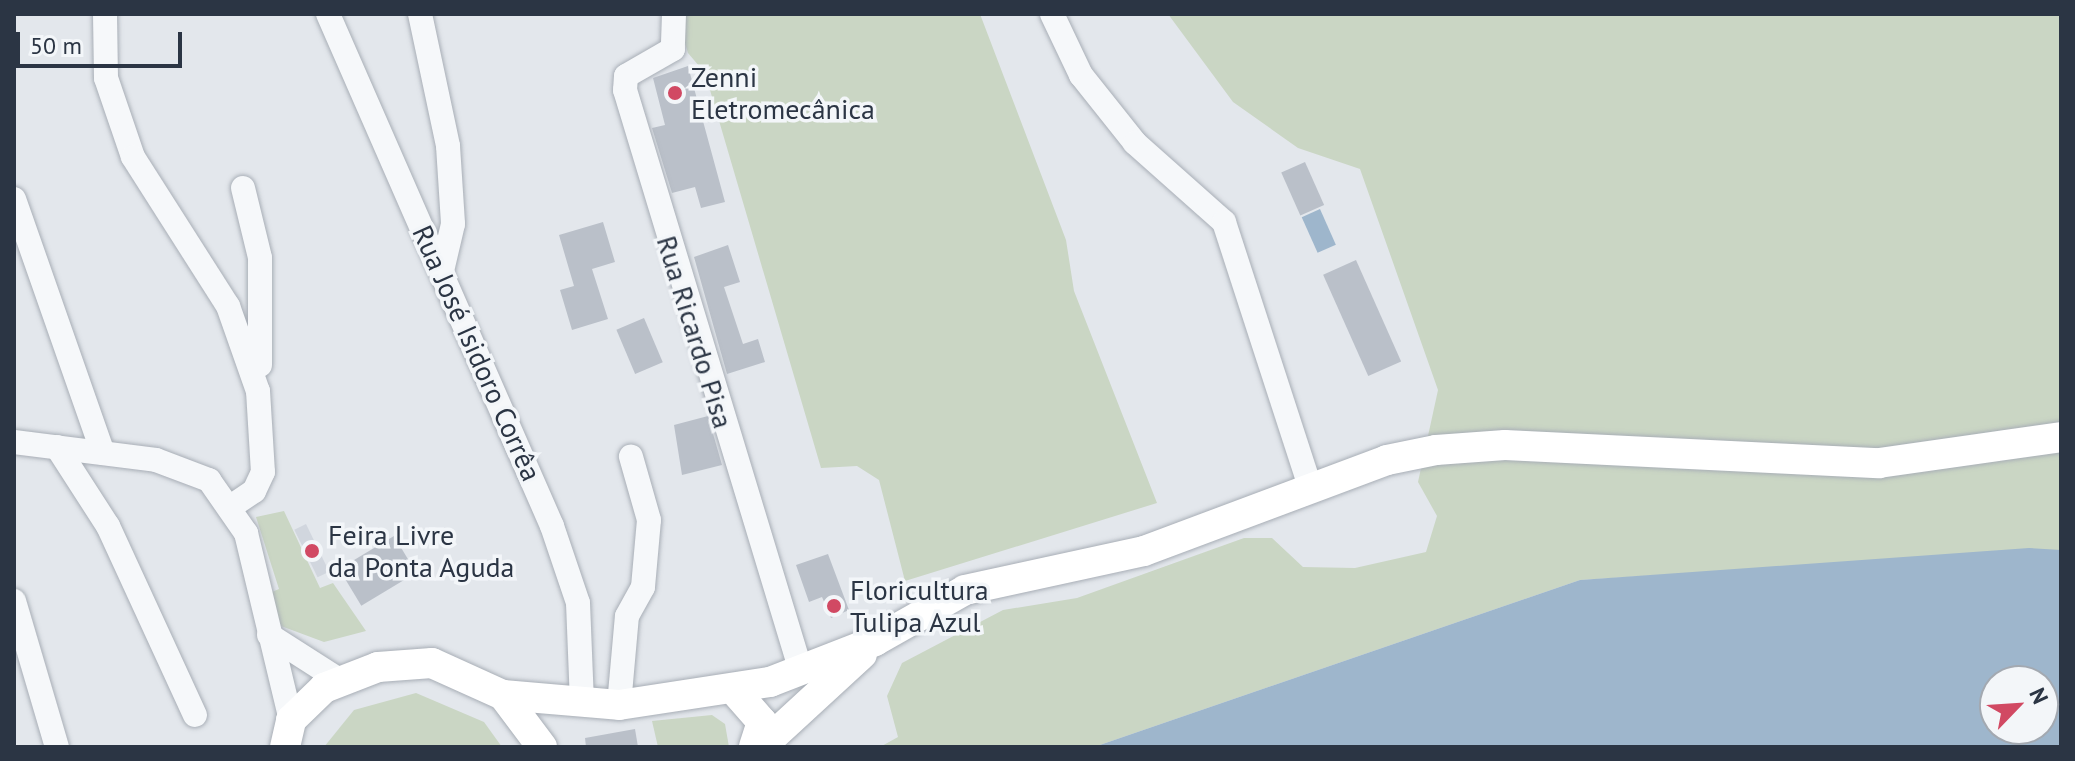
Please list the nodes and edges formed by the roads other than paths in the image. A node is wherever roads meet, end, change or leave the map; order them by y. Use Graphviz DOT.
graph roads {
  1 [pos="105,14"];
  2 [pos="328,14"];
  3 [pos="420,14"];
  4 [pos="674,14"];
  5 [pos="1052,14"];
  6 [pos="243,188"];
  7 [pos="14,199"];
  8 [pos="442,271"];
  9 [pos="258,391"];
  10 [pos="2061,437"];
  11 [pos="14,442"];
  12 [pos="57,447"];
  13 [pos="103,453"];
  14 [pos="631,457"];
  15 [pos="1311,489"];
  16 [pos="232,506"];
  17 [pos="14,601"];
  18 [pos="269,635"];
  19 [pos="875,641"];
  20 [pos="801,671"];
  21 [pos="341,681"];
  22 [pos="734,690"];
  23 [pos="503,695"];
  24 [pos="582,704"];
  25 [pos="619,705"];
  26 [pos="195,715"];
  27 [pos="288,733"];
  28 [pos="57,747"];
  29 [pos="266,747"];
  30 [pos="542,747"];
  31 [pos="754,747"];
  32 [pos="761,747"];
  1 -- 9 [label="street"];
  2 -- 8 [label="street, Rua José Isidoro Corrêa"];
  3 -- 8 [label="street"];
  4 -- 20 [label="street, Rua Ricardo Pisa"];
  5 -- 15 [label="street"];
  6 -- 9 [label="street"];
  7 -- 13 [label="street"];
  8 -- 24 [label="street, Rua José Isidoro Corrêa"];
  9 -- 16 [label="street"];
  10 -- 15 [label="main road"];
  11 -- 12 [label="street"];
  12 -- 13 [label="street"];
  12 -- 26 [label="street"];
  13 -- 16 [label="street"];
  14 -- 25 [label="street"];
  15 -- 19 [label="main road"];
  16 -- 18 [label="street"];
  17 -- 28 [label="street"];
  18 -- 21 [label="street"];
  18 -- 27 [label="street"];
  19 -- 20 [label="main road"];
  19 -- 32 [label="main road"];
  20 -- 22 [label="main road"];
  21 -- 23 [label="main road"];
  21 -- 27 [label="main road"];
  22 -- 25 [label="main road"];
  22 -- 31 [label="main road"];
  23 -- 24 [label="main road"];
  23 -- 30 [label="main road"];
  24 -- 25 [label="main road"];
  27 -- 29 [label="main road"];
}
